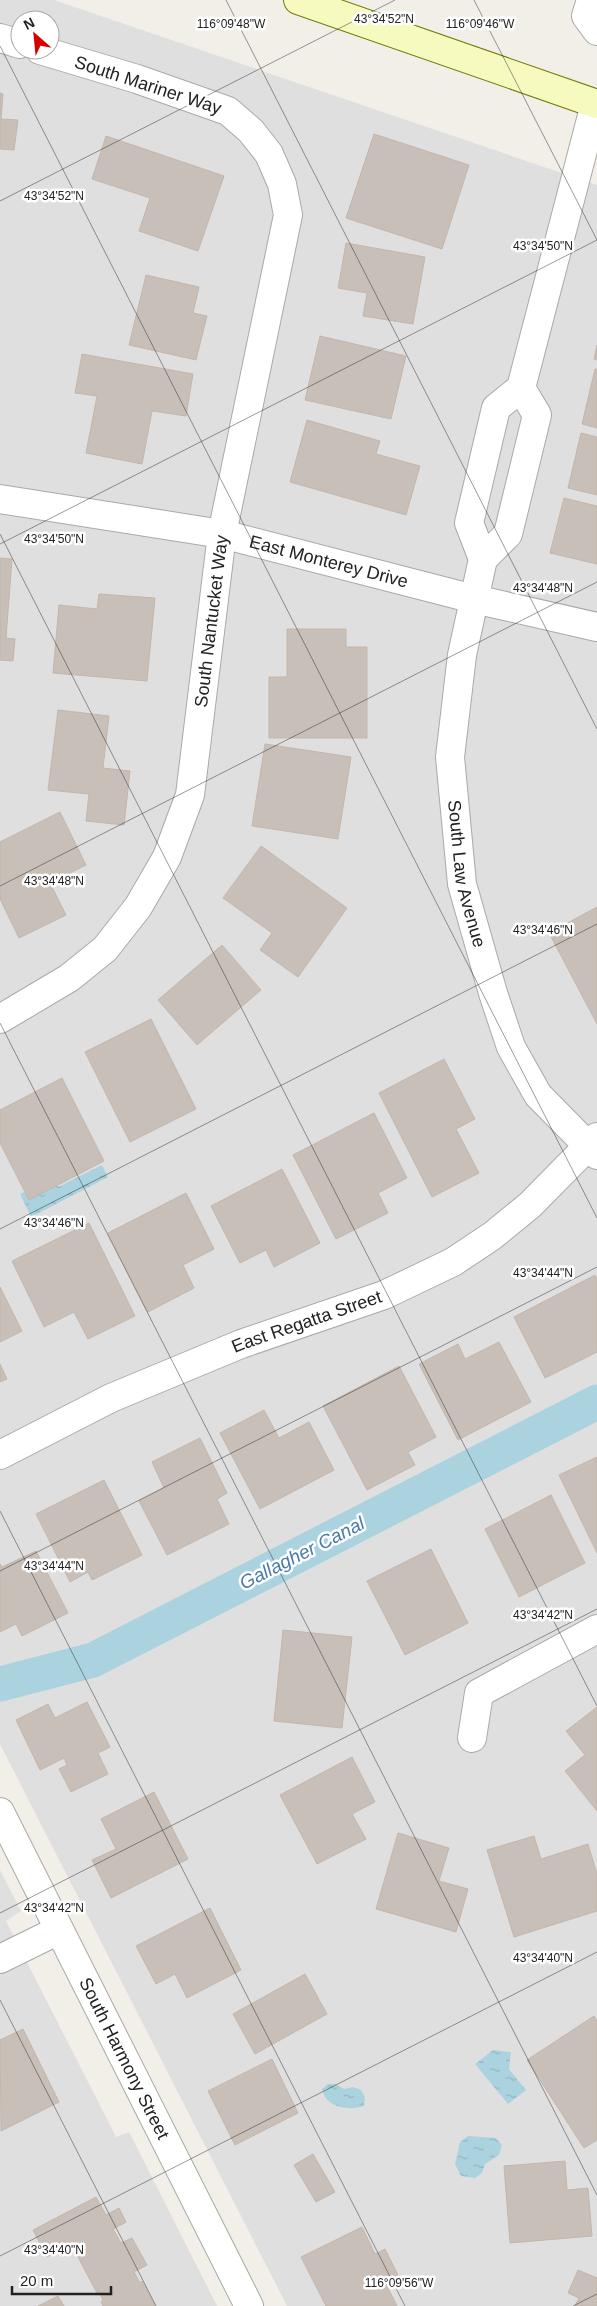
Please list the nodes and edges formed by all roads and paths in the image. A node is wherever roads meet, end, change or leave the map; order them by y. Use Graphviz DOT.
graph roads {
  1 [pos="298,0"];
  2 [pos="591,0"];
  3 [pos="597,31"];
  4 [pos="60,56"];
  5 [pos="596,101"];
  6 [pos="269,154"];
  7 [pos="521,388"];
  8 [pos="0,499"];
  9 [pos="222,534"];
  10 [pos="483,559"];
  11 [pos="474,599"];
  12 [pos="597,627"];
  13 [pos="0,1019"];
  14 [pos="594,1146"];
  15 [pos="0,1455"];
  16 [pos="597,1629"];
  17 [pos="472,1738"];
  18 [pos="0,1812"];
  19 [pos="59,1930"];
  20 [pos="0,1959"];
  21 [pos="249,2306"];
  1 -- 5 [label="main road"];
  2 -- 3 [label="street"];
  4 -- 6 [label="street, South Mariner Way"];
  5 -- 7 [label="street"];
  6 -- 9 [label="street, South Nantucket Way"];
  7 -- 10 [label="street"];
  7 -- 10 [label="street"];
  8 -- 9 [label="street, East Monterey Drive"];
  9 -- 11 [label="street, East Monterey Drive"];
  9 -- 13 [label="street, South Nantucket Way"];
  10 -- 11 [label="street, South Law Avenue"];
  11 -- 12 [label="street, East Monterey Drive"];
  11 -- 14 [label="street, South Law Avenue"];
  14 -- 15 [label="street, East Regatta Street"];
  16 -- 17 [label="street"];
  18 -- 19 [label="street, South Harmony Street"];
  19 -- 20 [label="street"];
  19 -- 21 [label="street, South Harmony Street"];
}
